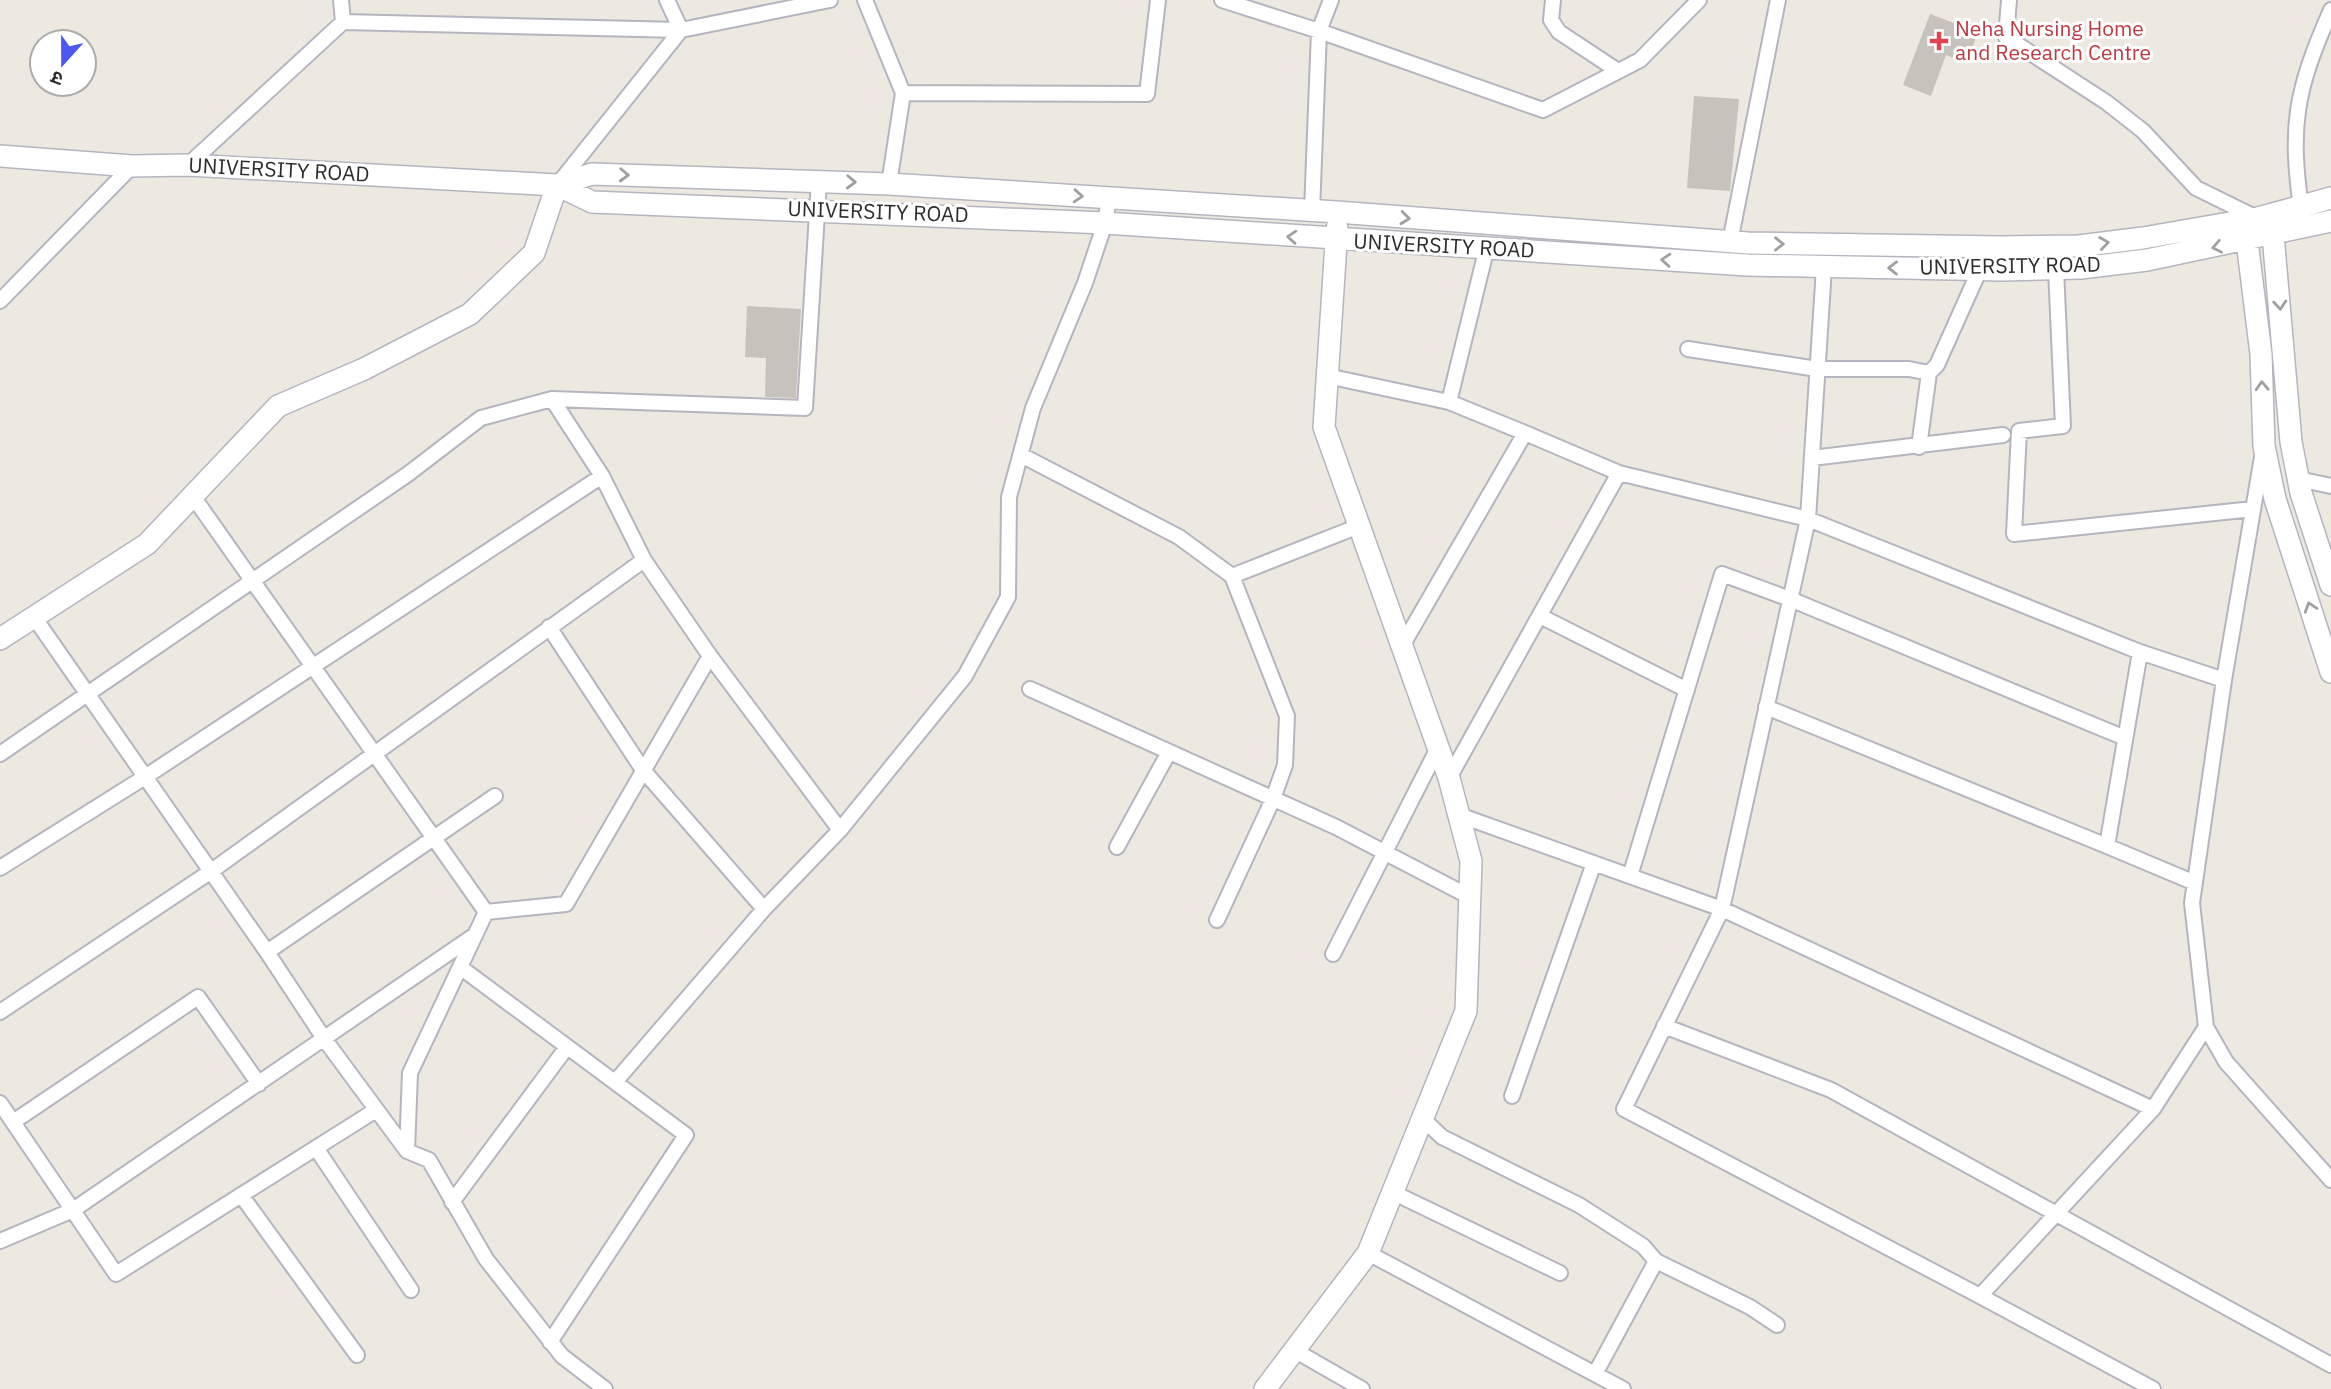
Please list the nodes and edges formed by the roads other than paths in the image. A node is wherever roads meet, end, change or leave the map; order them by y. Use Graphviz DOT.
graph roads {
  1 [pos="341,0"];
  2 [pos="667,0"];
  3 [pos="830,0"];
  4 [pos="865,0"];
  5 [pos="1158,0"];
  6 [pos="1222,0"];
  7 [pos="1331,0"];
  8 [pos="1553,0"];
  9 [pos="1699,0"];
  10 [pos="1778,0"];
  11 [pos="2001,0"];
  12 [pos="2009,0"];
  13 [pos="2331,10"];
  14 [pos="343,22"];
  15 [pos="681,30"];
  16 [pos="1320,31"];
  17 [pos="1618,71"];
  18 [pos="903,93"];
  19 [pos="0,156"];
  20 [pos="188,165"];
  21 [pos="132,166"];
  22 [pos="819,181"];
  23 [pos="889,184"];
  24 [pos="557,185"];
  25 [pos="1109,198"];
  26 [pos="2331,198"];
  27 [pos="2300,204"];
  28 [pos="817,209"];
  29 [pos="1312,211"];
  30 [pos="1337,212"];
  31 [pos="2258,218"];
  32 [pos="2331,221"];
  33 [pos="1105,223"];
  34 [pos="2304,227"];
  35 [pos="2273,234"];
  36 [pos="1337,240"];
  37 [pos="2247,241"];
  38 [pos="1730,242"];
  39 [pos="1487,247"];
  40 [pos="1824,267"];
  41 [pos="1980,269"];
  42 [pos="2056,269"];
  43 [pos="0,301"];
  44 [pos="1688,349"];
  45 [pos="1817,369"];
  46 [pos="1929,373"];
  47 [pos="1326,376"];
  48 [pos="552,399"];
  49 [pos="1449,402"];
  50 [pos="1525,433"];
  51 [pos="2003,435"];
  52 [pos="2264,446"];
  53 [pos="1919,447"];
  54 [pos="1021,455"];
  55 [pos="1812,458"];
  56 [pos="1619,473"];
  57 [pos="602,476"];
  58 [pos="2298,479"];
  59 [pos="2331,486"];
  60 [pos="192,495"];
  61 [pos="2253,509"];
  62 [pos="1808,519"];
  63 [pos="1359,526"];
  64 [pos="644,560"];
  65 [pos="1232,576"];
  66 [pos="253,582"];
  67 [pos="2331,585"];
  68 [pos="1790,598"];
  69 [pos="1540,616"];
  70 [pos="34,617"];
  71 [pos="549,627"];
  72 [pos="0,639"];
  73 [pos="1402,646"];
  74 [pos="2140,652"];
  75 [pos="710,656"];
  76 [pos="313,667"];
  77 [pos="2331,672"];
  78 [pos="2224,680"];
  79 [pos="1030,689"];
  80 [pos="1686,690"];
  81 [pos="89,694"];
  82 [pos="1766,707"];
  83 [pos="2125,738"];
  84 [pos="1438,748"];
  85 [pos="373,752"];
  86 [pos="1170,752"];
  87 [pos="0,754"];
  88 [pos="643,771"];
  89 [pos="145,777"];
  90 [pos="1449,778"];
  91 [pos="495,796"];
  92 [pos="1273,799"];
  93 [pos="1459,815"];
  94 [pos="840,830"];
  95 [pos="434,839"];
  96 [pos="2107,846"];
  97 [pos="1117,847"];
  98 [pos="1383,851"];
  99 [pos="1594,863"];
  100 [pos="0,868"];
  101 [pos="210,872"];
  102 [pos="1630,876"];
  103 [pos="2195,883"];
  104 [pos="1470,897"];
  105 [pos="764,909"];
  106 [pos="1722,909"];
  107 [pos="486,912"];
  108 [pos="1217,920"];
  109 [pos="476,934"];
  110 [pos="267,952"];
  111 [pos="1333,954"];
  112 [pos="460,967"];
  113 [pos="0,1012"];
  114 [pos="1664,1026"];
  115 [pos="2206,1027"];
  116 [pos="325,1040"];
  117 [pos="567,1047"];
  118 [pos="615,1082"];
  119 [pos="259,1084"];
  120 [pos="1512,1096"];
  121 [pos="0,1103"];
  122 [pos="2153,1109"];
  123 [pos="376,1110"];
  124 [pos="1421,1117"];
  125 [pos="13,1122"];
  126 [pos="316,1147"];
  127 [pos="407,1151"];
  128 [pos="2331,1180"];
  129 [pos="1392,1192"];
  130 [pos="240,1195"];
  131 [pos="452,1202"];
  132 [pos="73,1210"];
  133 [pos="2057,1213"];
  134 [pos="0,1241"];
  135 [pos="1368,1253"];
  136 [pos="1656,1261"];
  137 [pos="1560,1273"];
  138 [pos="411,1290"];
  139 [pos="1980,1296"];
  140 [pos="1777,1325"];
  141 [pos="550,1342"];
  142 [pos="1294,1350"];
  143 [pos="357,1355"];
  144 [pos="2331,1366"];
  145 [pos="1595,1374"];
  146 [pos="605,1389"];
  147 [pos="1265,1389"];
  148 [pos="1362,1389"];
  149 [pos="1623,1389"];
  150 [pos="2153,1389"];
  1 -- 14 [label="street"];
  2 -- 15 [label="street"];
  3 -- 15 [label="street"];
  4 -- 18 [label="street"];
  5 -- 18 [label="street"];
  6 -- 16 [label="street"];
  7 -- 16 [label="street"];
  8 -- 17 [label="street"];
  9 -- 17 [label="street"];
  10 -- 38 [label="street"];
  11 -- 12 [label="street"];
  12 -- 31 [label="street"];
  13 -- 27 [label="street"];
  14 -- 15 [label="street"];
  14 -- 20 [label="street"];
  15 -- 24 [label="street"];
  16 -- 17 [label="street"];
  16 -- 29 [label="street"];
  18 -- 23 [label="street"];
  19 -- 21 [label="street, UNIVERSITY ROAD"];
  20 -- 21 [label="street, UNIVERSITY ROAD"];
  20 -- 24 [label="street, UNIVERSITY ROAD"];
  21 -- 43 [label="street"];
  22 -- 23 [label="street, UNIVERSITY ROAD, one-way"];
  24 -- 22 [label="street, UNIVERSITY ROAD, one-way"];
  22 -- 28 [label="street"];
  23 -- 25 [label="street, UNIVERSITY ROAD, one-way"];
  24 -- 28 [label="street, UNIVERSITY ROAD"];
  24 -- 60 [label="street"];
  25 -- 29 [label="street, UNIVERSITY ROAD"];
  25 -- 33 [label="street"];
  26 -- 27 [label="street, UNIVERSITY ROAD"];
  27 -- 31 [label="street, UNIVERSITY ROAD"];
  27 -- 34 [label="street"];
  28 -- 33 [label="street, UNIVERSITY ROAD"];
  28 -- 48 [label="street"];
  29 -- 30 [label="street, UNIVERSITY ROAD"];
  30 -- 36 [label="street"];
  30 -- 38 [label="street, UNIVERSITY ROAD, one-way"];
  31 -- 35 [label="street"];
  31 -- 37 [label="street"];
  38 -- 31 [label="street, UNIVERSITY ROAD, one-way"];
  32 -- 34 [label="street, UNIVERSITY ROAD"];
  36 -- 33 [label="street, UNIVERSITY ROAD, one-way"];
  33 -- 54 [label="street"];
  34 -- 35 [label="street, UNIVERSITY ROAD"];
  35 -- 37 [label="street, UNIVERSITY ROAD"];
  35 -- 58 [label="street, one-way"];
  36 -- 39 [label="street, UNIVERSITY ROAD"];
  36 -- 47 [label="street"];
  37 -- 42 [label="street, UNIVERSITY ROAD, one-way"];
  52 -- 37 [label="street, one-way"];
  40 -- 39 [label="street, UNIVERSITY ROAD, one-way"];
  39 -- 49 [label="street"];
  41 -- 40 [label="street, UNIVERSITY ROAD, one-way"];
  40 -- 45 [label="street"];
  41 -- 42 [label="street, UNIVERSITY ROAD"];
  41 -- 46 [label="street"];
  42 -- 61 [label="street"];
  44 -- 45 [label="street"];
  45 -- 46 [label="street"];
  45 -- 55 [label="street"];
  46 -- 53 [label="street"];
  47 -- 49 [label="street"];
  47 -- 63 [label="street"];
  48 -- 57 [label="street"];
  48 -- 66 [label="street"];
  49 -- 50 [label="street"];
  50 -- 56 [label="street"];
  50 -- 73 [label="street"];
  51 -- 53 [label="street"];
  52 -- 61 [label="street"];
  77 -- 52 [label="street, one-way"];
  53 -- 55 [label="street"];
  54 -- 65 [label="street"];
  54 -- 94 [label="street"];
  55 -- 62 [label="street"];
  56 -- 62 [label="street"];
  56 -- 69 [label="street"];
  57 -- 64 [label="street"];
  57 -- 76 [label="street"];
  58 -- 59 [label="street"];
  58 -- 67 [label="street"];
  60 -- 66 [label="street"];
  60 -- 70 [label="street"];
  61 -- 78 [label="street"];
  62 -- 68 [label="street"];
  62 -- 74 [label="street"];
  63 -- 65 [label="street"];
  63 -- 73 [label="street"];
  64 -- 71 [label="street"];
  64 -- 75 [label="street"];
  65 -- 92 [label="street"];
  66 -- 76 [label="street"];
  66 -- 81 [label="street"];
  68 -- 80 [label="street"];
  68 -- 82 [label="street"];
  68 -- 83 [label="street"];
  69 -- 80 [label="street"];
  69 -- 90 [label="street"];
  70 -- 72 [label="street"];
  70 -- 81 [label="street"];
  71 -- 85 [label="street"];
  71 -- 88 [label="street"];
  73 -- 84 [label="street"];
  74 -- 78 [label="street"];
  74 -- 83 [label="street"];
  75 -- 88 [label="street"];
  75 -- 94 [label="street"];
  76 -- 85 [label="street"];
  76 -- 89 [label="street"];
  78 -- 103 [label="street"];
  79 -- 86 [label="street"];
  80 -- 102 [label="street"];
  81 -- 87 [label="street"];
  81 -- 89 [label="street"];
  82 -- 96 [label="street"];
  82 -- 106 [label="street"];
  83 -- 96 [label="street"];
  84 -- 90 [label="street"];
  84 -- 98 [label="street"];
  85 -- 95 [label="street"];
  85 -- 101 [label="street"];
  86 -- 92 [label="street"];
  86 -- 97 [label="street"];
  88 -- 105 [label="street"];
  88 -- 107 [label="street"];
  89 -- 100 [label="street"];
  89 -- 101 [label="street"];
  90 -- 93 [label="street"];
  91 -- 95 [label="street"];
  92 -- 98 [label="street"];
  92 -- 108 [label="street"];
  93 -- 99 [label="street"];
  93 -- 104 [label="street"];
  94 -- 105 [label="street"];
  95 -- 107 [label="street"];
  95 -- 110 [label="street"];
  96 -- 103 [label="street"];
  98 -- 104 [label="street"];
  98 -- 111 [label="street"];
  99 -- 102 [label="street"];
  99 -- 120 [label="street"];
  101 -- 110 [label="street"];
  101 -- 113 [label="street"];
  102 -- 106 [label="street"];
  103 -- 115 [label="street"];
  104 -- 124 [label="street"];
  105 -- 118 [label="street"];
  106 -- 114 [label="street"];
  106 -- 122 [label="street"];
  107 -- 109 [label="street"];
  109 -- 112 [label="street"];
  109 -- 116 [label="street"];
  110 -- 116 [label="street"];
  112 -- 117 [label="street"];
  112 -- 127 [label="street"];
  114 -- 133 [label="street"];
  114 -- 139 [label="street"];
  115 -- 122 [label="street"];
  115 -- 128 [label="street"];
  116 -- 119 [label="street"];
  116 -- 123 [label="street"];
  117 -- 118 [label="street"];
  117 -- 131 [label="street"];
  118 -- 141 [label="street"];
  119 -- 125 [label="street"];
  119 -- 132 [label="street"];
  121 -- 125 [label="street"];
  122 -- 133 [label="street"];
  123 -- 126 [label="street"];
  123 -- 127 [label="street"];
  124 -- 129 [label="street"];
  124 -- 136 [label="street"];
  125 -- 132 [label="street"];
  126 -- 130 [label="street"];
  126 -- 138 [label="street"];
  127 -- 131 [label="street"];
  129 -- 135 [label="street"];
  129 -- 137 [label="street"];
  130 -- 132 [label="street"];
  130 -- 143 [label="street"];
  131 -- 141 [label="street"];
  132 -- 134 [label="street"];
  133 -- 139 [label="street"];
  133 -- 144 [label="street"];
  135 -- 142 [label="street"];
  135 -- 145 [label="street"];
  136 -- 140 [label="street"];
  136 -- 145 [label="street"];
  139 -- 150 [label="street"];
  141 -- 146 [label="street"];
  142 -- 147 [label="street"];
  142 -- 148 [label="street"];
  145 -- 149 [label="street"];
}
